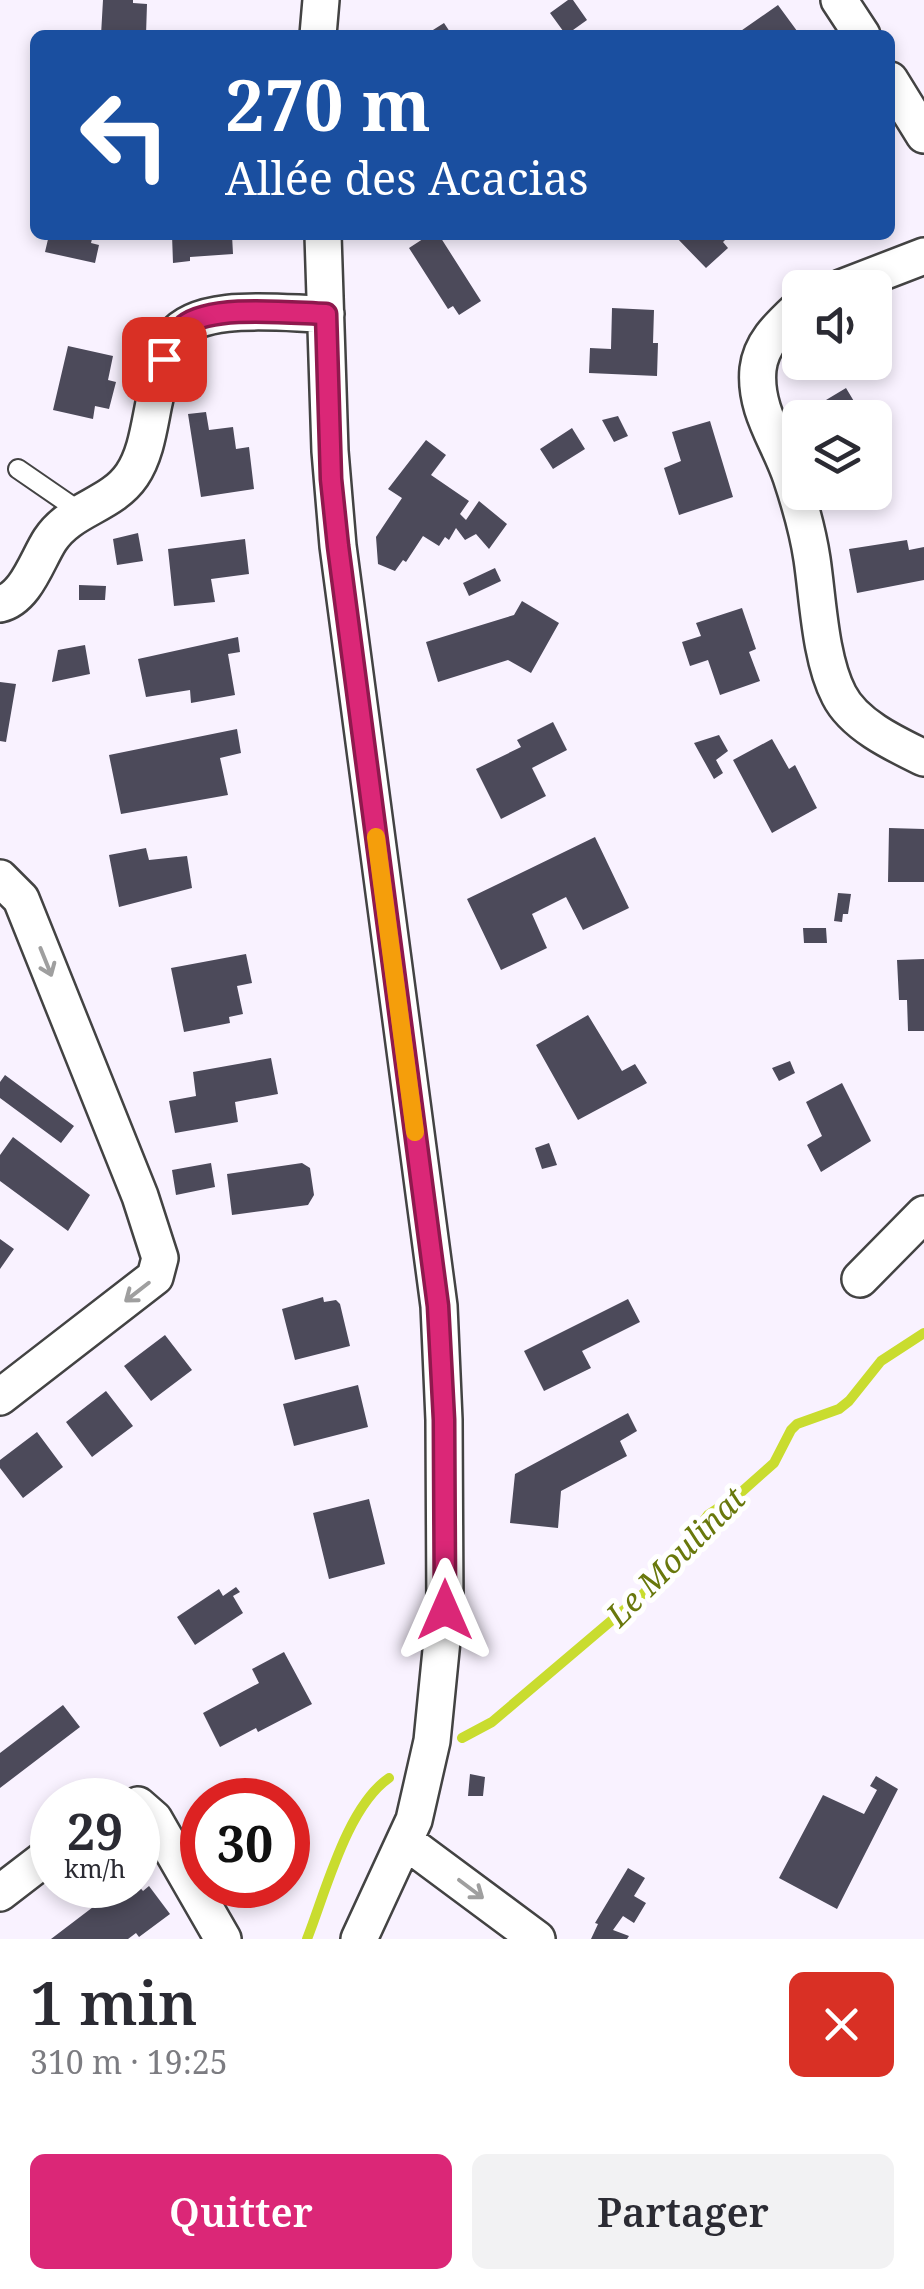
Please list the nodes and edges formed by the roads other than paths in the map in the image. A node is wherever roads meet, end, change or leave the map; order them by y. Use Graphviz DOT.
graph roads {
  1 [pos="322,0"];
  2 [pos="839,0"];
  3 [pos="319,30"];
  4 [pos="859,30"];
  5 [pos="895,88"];
  6 [pos="924,135"];
  7 [pos="323,240"];
  8 [pos="924,256"];
  9 [pos="888,270"];
  10 [pos="326,314"];
  11 [pos="782,326"];
  12 [pos="18,469"];
  13 [pos="79,511"];
  14 [pos="0,604"];
  15 [pos="924,758"];
  16 [pos="0,878"];
  17 [pos="924,1214"];
  18 [pos="860,1279"];
  19 [pos="0,1398"];
  20 [pos="160,1829"];
  21 [pos="405,1841"];
  22 [pos="30,1870"];
  23 [pos="0,1893"];
  24 [pos="224,1939"];
  25 [pos="359,1939"];
  26 [pos="537,1939"];
  1 -- 3 [label="street"];
  2 -- 4 [label="street"];
  5 -- 6 [label="street"];
  7 -- 10 [label="street"];
  8 -- 9 [label="street"];
  10 -- 13 [label="street"];
  10 -- 21 [label="street"];
  11 -- 15 [label="street"];
  12 -- 13 [label="lane"];
  13 -- 14 [label="street"];
  16 -- 19 [label="street, one-way"];
  17 -- 18 [label="street"];
  20 -- 24 [label="street"];
  21 -- 25 [label="street"];
  21 -- 26 [label="street, one-way"];
  22 -- 23 [label="street"];
}
